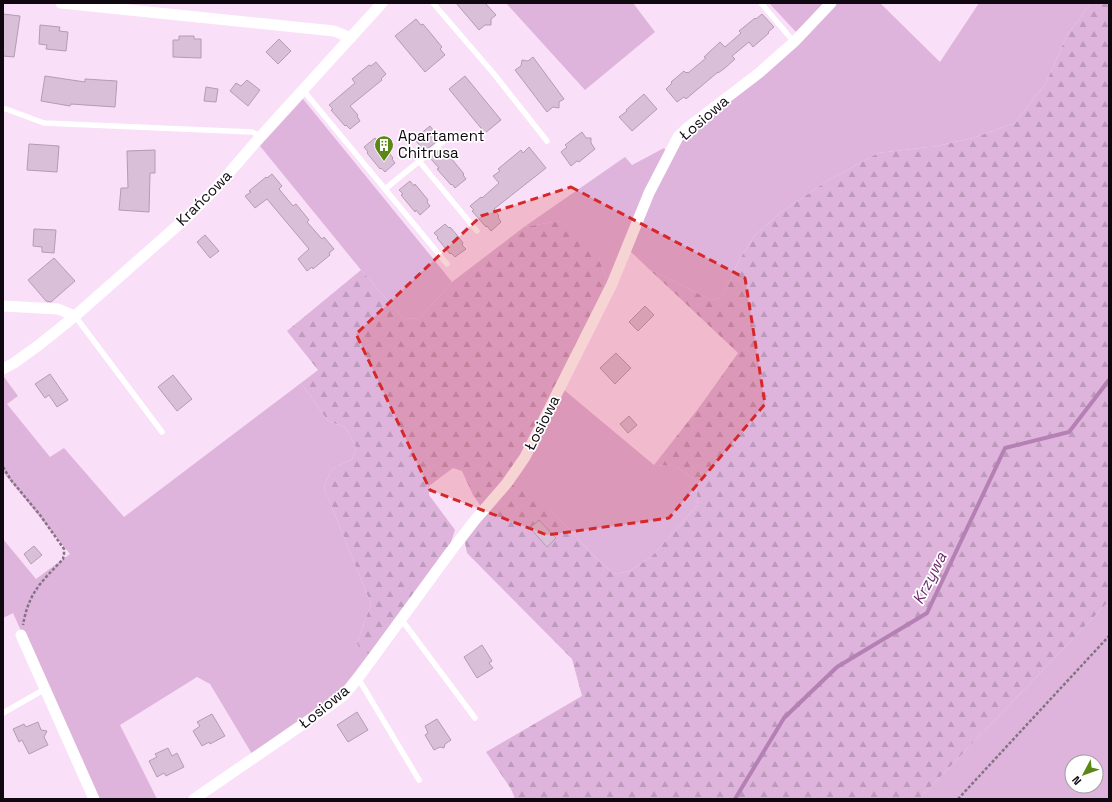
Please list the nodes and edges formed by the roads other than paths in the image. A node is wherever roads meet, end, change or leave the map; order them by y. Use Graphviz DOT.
graph roads {
  1 [pos="61,3"];
  2 [pos="382,3"];
  3 [pos="433,3"];
  4 [pos="761,3"];
  5 [pos="831,3"];
  6 [pos="351,38"];
  7 [pos="794,42"];
  8 [pos="303,90"];
  9 [pos="3,109"];
  10 [pos="261,136"];
  11 [pos="444,141"];
  12 [pos="547,141"];
  13 [pos="419,161"];
  14 [pos="385,189"];
  15 [pos="476,231"];
  16 [pos="447,264"];
  17 [pos="3,306"];
  18 [pos="75,316"];
  19 [pos="3,369"];
  20 [pos="162,432"];
  21 [pos="401,619"];
  22 [pos="21,635"];
  23 [pos="358,678"];
  24 [pos="45,689"];
  25 [pos="3,713"];
  26 [pos="475,718"];
  27 [pos="419,780"];
  28 [pos="94,799"];
  29 [pos="194,799"];
  1 -- 6 [label="street"];
  2 -- 6 [label="street, Krańcowa"];
  3 -- 12 [label="lane"];
  4 -- 7 [label="lane"];
  5 -- 7 [label="street, Łosiowa"];
  6 -- 8 [label="street, Krańcowa"];
  7 -- 21 [label="street, Łosiowa"];
  8 -- 10 [label="street, Krańcowa"];
  8 -- 14 [label="lane"];
  9 -- 10 [label="lane"];
  10 -- 18 [label="street, Krańcowa"];
  11 -- 13 [label="lane"];
  13 -- 14 [label="lane"];
  13 -- 15 [label="lane"];
  14 -- 16 [label="lane"];
  17 -- 18 [label="street"];
  18 -- 19 [label="street, Krańcowa"];
  18 -- 20 [label="lane"];
  21 -- 23 [label="street, Łosiowa"];
  21 -- 26 [label="lane"];
  22 -- 24 [label="street"];
  23 -- 27 [label="lane"];
  23 -- 29 [label="street, Łosiowa"];
  24 -- 25 [label="lane"];
  24 -- 28 [label="street"];
}
